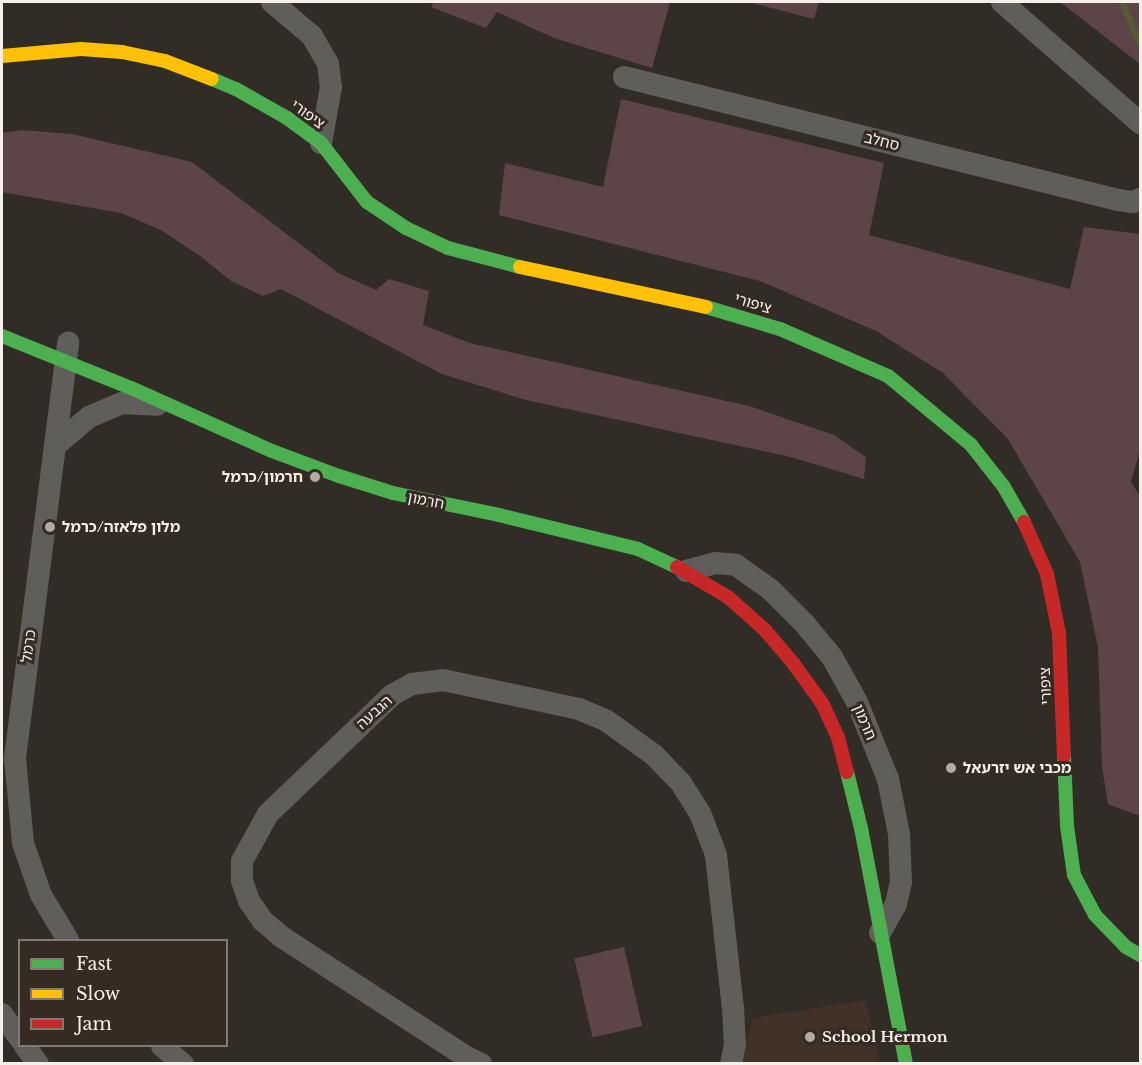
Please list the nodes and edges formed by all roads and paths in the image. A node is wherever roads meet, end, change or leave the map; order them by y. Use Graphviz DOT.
graph roads {
  1 [pos="272,2"];
  2 [pos="1002,2"];
  3 [pos="2,56"];
  4 [pos="624,77"];
  5 [pos="1140,123"];
  6 [pos="321,143"];
  7 [pos="1140,199"];
  8 [pos="2,336"];
  9 [pos="69,348"];
  10 [pos="104,362"];
  11 [pos="173,406"];
  12 [pos="55,446"];
  13 [pos="686,571"];
  14 [pos="10,809"];
  15 [pos="880,933"];
  16 [pos="67,939"];
  17 [pos="1140,955"];
  18 [pos="2,1014"];
  19 [pos="18,1036"];
  20 [pos="26,1047"];
  21 [pos="163,1047"];
  22 [pos="38,1064"];
  23 [pos="183,1064"];
  24 [pos="481,1064"];
  25 [pos="731,1064"];
  26 [pos="906,1064"];
  1 -- 6 [label="street"];
  2 -- 5 [label="street"];
  3 -- 6 [label="street, ציפורי"];
  4 -- 7 [label="street, סחלב"];
  6 -- 17 [label="street, ציפורי"];
  8 -- 9 [label="street, חרמון"];
  9 -- 11 [label="street, חרמון"];
  9 -- 12 [label="street, כרמל"];
  10 -- 11 [label="street, חרמון"];
  11 -- 12 [label="street"];
  11 -- 13 [label="street, חרמון"];
  12 -- 14 [label="street, כרמל"];
  13 -- 15 [label="street, חרמון"];
  13 -- 15 [label="street, חרמון"];
  14 -- 16 [label="street, כרמל"];
  15 -- 26 [label="street, חרמון"];
  18 -- 19 [label="street"];
  20 -- 22 [label="street"];
  21 -- 23 [label="street"];
  24 -- 25 [label="street, הגבעה"];
}
